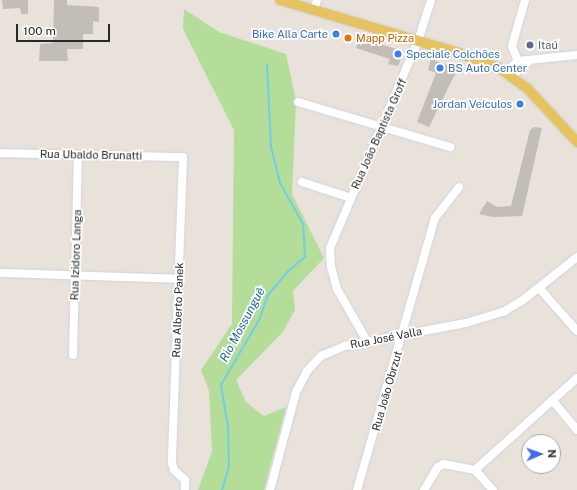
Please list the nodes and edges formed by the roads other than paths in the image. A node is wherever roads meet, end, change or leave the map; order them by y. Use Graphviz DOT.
graph roads {
  1 [pos="280,0"];
  2 [pos="317,0"];
  3 [pos="431,0"];
  4 [pos="525,0"];
  5 [pos="314,10"];
  6 [pos="418,41"];
  7 [pos="577,55"];
  8 [pos="532,60"];
  9 [pos="518,61"];
  10 [pos="509,74"];
  11 [pos="298,102"];
  12 [pos="382,126"];
  13 [pos="577,142"];
  14 [pos="450,147"];
  15 [pos="0,153"];
  16 [pos="78,155"];
  17 [pos="183,157"];
  18 [pos="302,182"];
  19 [pos="459,187"];
  20 [pos="350,198"];
  21 [pos="577,257"];
  22 [pos="0,273"];
  23 [pos="75,275"];
  24 [pos="179,278"];
  25 [pos="539,288"];
  26 [pos="577,331"];
  27 [pos="403,334"];
  28 [pos="367,341"];
  29 [pos="73,355"];
  30 [pos="577,378"];
  31 [pos="552,400"];
  32 [pos="577,430"];
  33 [pos="475,470"];
  34 [pos="185,490"];
  35 [pos="270,490"];
  36 [pos="357,490"];
  37 [pos="424,490"];
  38 [pos="493,490"];
  1 -- 5 [label="main road"];
  2 -- 5 [label="street"];
  3 -- 6 [label="street, Rua João Baptista Groff"];
  4 -- 9 [label="street"];
  5 -- 6 [label="main road"];
  6 -- 10 [label="main road"];
  6 -- 12 [label="street, Rua João Baptista Groff"];
  7 -- 8 [label="street"];
  8 -- 9 [label="street"];
  8 -- 10 [label="street"];
  9 -- 10 [label="street"];
  10 -- 13 [label="main road"];
  11 -- 12 [label="street"];
  12 -- 14 [label="street"];
  12 -- 20 [label="street, Rua João Baptista Groff"];
  15 -- 16 [label="street, Rua Ubaldo Brunatti"];
  16 -- 17 [label="street, Rua Ubaldo Brunatti"];
  16 -- 23 [label="street, Rua Izidoro Langa"];
  17 -- 24 [label="street, Rua Alberto Panek"];
  18 -- 20 [label="street"];
  19 -- 27 [label="street, Rua João Obrzut"];
  20 -- 28 [label="street, Rua João Baptista Groff"];
  21 -- 25 [label="street, Rua José Valla"];
  22 -- 23 [label="street"];
  23 -- 24 [label="street"];
  23 -- 29 [label="street, Rua Izidoro Langa"];
  24 -- 34 [label="street, Rua Alberto Panek"];
  25 -- 26 [label="street"];
  25 -- 27 [label="street, Rua José Valla"];
  27 -- 28 [label="street, Rua José Valla"];
  27 -- 36 [label="street, Rua João Obrzut"];
  28 -- 35 [label="street, Rua José Valla"];
  30 -- 31 [label="street"];
  31 -- 32 [label="street"];
  31 -- 33 [label="street"];
  33 -- 37 [label="street"];
  33 -- 38 [label="street"];
}
